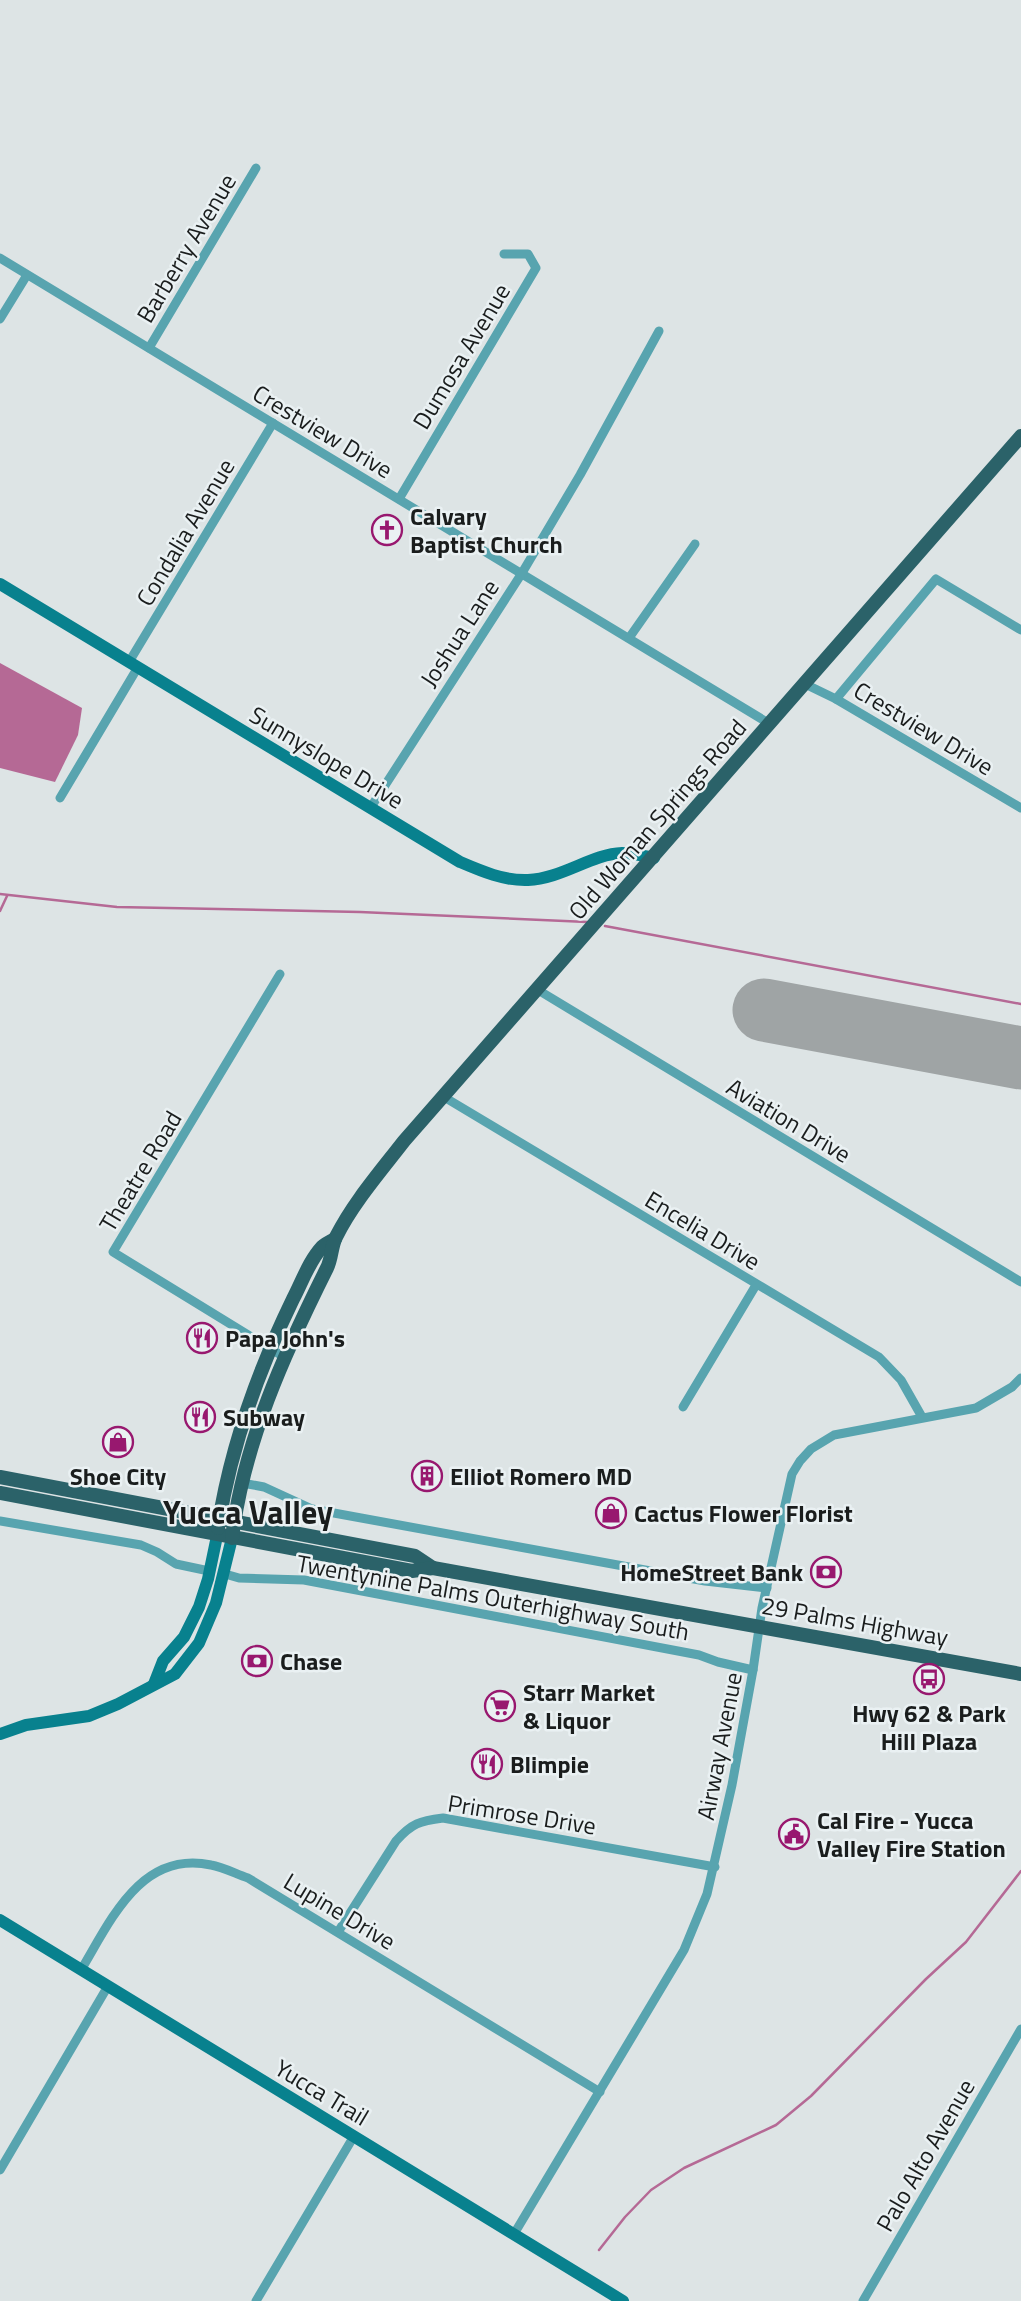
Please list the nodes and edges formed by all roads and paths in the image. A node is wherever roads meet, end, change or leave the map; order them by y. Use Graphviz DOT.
graph roads {
  1 [pos="256,168"];
  2 [pos="504,254"];
  3 [pos="0,258"];
  4 [pos="27,275"];
  5 [pos="0,319"];
  6 [pos="659,331"];
  7 [pos="149,348"];
  8 [pos="273,423"];
  9 [pos="1021,436"];
  10 [pos="399,499"];
  11 [pos="695,544"];
  12 [pos="522,573"];
  13 [pos="0,584"];
  14 [pos="1021,630"];
  15 [pos="629,638"];
  16 [pos="134,664"];
  17 [pos="806,684"];
  18 [pos="836,699"];
  19 [pos="771,724"];
  20 [pos="60,798"];
  21 [pos="371,807"];
  22 [pos="1021,808"];
  23 [pos="654,858"];
  24 [pos="280,974"];
  25 [pos="538,990"];
  26 [pos="444,1097"];
  27 [pos="1021,1282"];
  28 [pos="756,1285"];
  29 [pos="277,1353"];
  30 [pos="1021,1378"];
  31 [pos="683,1407"];
  32 [pos="922,1417"];
  33 [pos="0,1477"];
  34 [pos="242,1483"];
  35 [pos="0,1493"];
  36 [pos="227,1520"];
  37 [pos="0,1521"];
  38 [pos="225,1537"];
  39 [pos="433,1568"];
  40 [pos="209,1571"];
  41 [pos="225,1574"];
  42 [pos="767,1588"];
  43 [pos="759,1628"];
  44 [pos="753,1670"];
  45 [pos="1021,1674"];
  46 [pos="154,1684"];
  47 [pos="0,1734"];
  48 [pos="715,1867"];
  49 [pos="0,1920"];
  50 [pos="338,1932"];
  51 [pos="81,1970"];
  52 [pos="108,1986"];
  53 [pos="1021,2029"];
  54 [pos="600,2092"];
  55 [pos="354,2136"];
  56 [pos="0,2169"];
  57 [pos="514,2234"];
  58 [pos="256,2301"];
  59 [pos="623,2301"];
  60 [pos="863,2301"];
  1 -- 7 [label="street, Barberry Avenue"];
  2 -- 10 [label="street, Dumosa Avenue"];
  3 -- 4 [label="street, Crestview Drive"];
  4 -- 5 [label="street"];
  4 -- 7 [label="street, Crestview Drive"];
  6 -- 12 [label="street, Joshua Lane"];
  7 -- 8 [label="street, Crestview Drive"];
  8 -- 10 [label="street, Crestview Drive"];
  8 -- 16 [label="street, Condalia Avenue"];
  9 -- 17 [label="main road, Old Woman Springs Road"];
  10 -- 12 [label="street, Crestview Drive"];
  11 -- 15 [label="street"];
  12 -- 15 [label="street, Crestview Drive"];
  12 -- 21 [label="street, Joshua Lane"];
  13 -- 16 [label="main road, Sunnyslope Drive"];
  14 -- 18 [label="street"];
  15 -- 19 [label="street, Crestview Drive"];
  16 -- 20 [label="street, Condalia Avenue"];
  16 -- 21 [label="main road, Sunnyslope Drive"];
  17 -- 18 [label="street, Crestview Drive"];
  17 -- 19 [label="main road, Old Woman Springs Road"];
  18 -- 22 [label="street, Crestview Drive"];
  19 -- 23 [label="main road, Old Woman Springs Road"];
  21 -- 23 [label="main road, Sunnyslope Drive"];
  23 -- 25 [label="main road, Old Woman Springs Road"];
  24 -- 29 [label="street, Theatre Road"];
  25 -- 26 [label="main road, Old Woman Springs Road"];
  25 -- 27 [label="street, Aviation Drive"];
  26 -- 28 [label="street, Encelia Drive"];
  26 -- 29 [label="main road, Old Woman Springs Road"];
  28 -- 31 [label="street"];
  28 -- 32 [label="street, Encelia Drive"];
  29 -- 34 [label="main road, Old Woman Springs Road"];
  29 -- 36 [label="main road, Old Woman Springs Road"];
  30 -- 32 [label="street, Airway Avenue"];
  32 -- 42 [label="street, Airway Avenue"];
  33 -- 36 [label="main road, 29 Palms Highway"];
  34 -- 36 [label="main road, Old Woman Springs Road"];
  34 -- 42 [label="street"];
  35 -- 38 [label="main road, 29 Palms Highway"];
  36 -- 38 [label="main road, Old Woman Springs Road"];
  36 -- 39 [label="main road, 29 Palms Highway"];
  37 -- 40 [label="street"];
  38 -- 39 [label="main road, 29 Palms Highway"];
  38 -- 40 [label="main road"];
  38 -- 41 [label="main road"];
  39 -- 43 [label="main road, 29 Palms Highway"];
  40 -- 46 [label="main road"];
  41 -- 44 [label="street, Twentynine Palms Outerhighway South"];
  41 -- 46 [label="main road"];
  42 -- 43 [label="street, Airway Avenue"];
  43 -- 44 [label="street, Airway Avenue"];
  43 -- 45 [label="main road, 29 Palms Highway"];
  44 -- 48 [label="street, Airway Avenue"];
  46 -- 47 [label="main road"];
  48 -- 50 [label="street, Primrose Drive"];
  48 -- 54 [label="street, Airway Avenue"];
  49 -- 51 [label="main road, Yucca Trail"];
  50 -- 51 [label="street, Lupine Drive"];
  50 -- 54 [label="street, Lupine Drive"];
  51 -- 52 [label="main road, Yucca Trail"];
  52 -- 55 [label="main road, Yucca Trail"];
  52 -- 56 [label="street"];
  53 -- 60 [label="street, Palo Alto Avenue"];
  54 -- 57 [label="street, Airway Avenue"];
  55 -- 57 [label="main road, Yucca Trail"];
  55 -- 58 [label="street"];
  57 -- 59 [label="main road, Yucca Trail"];
}
